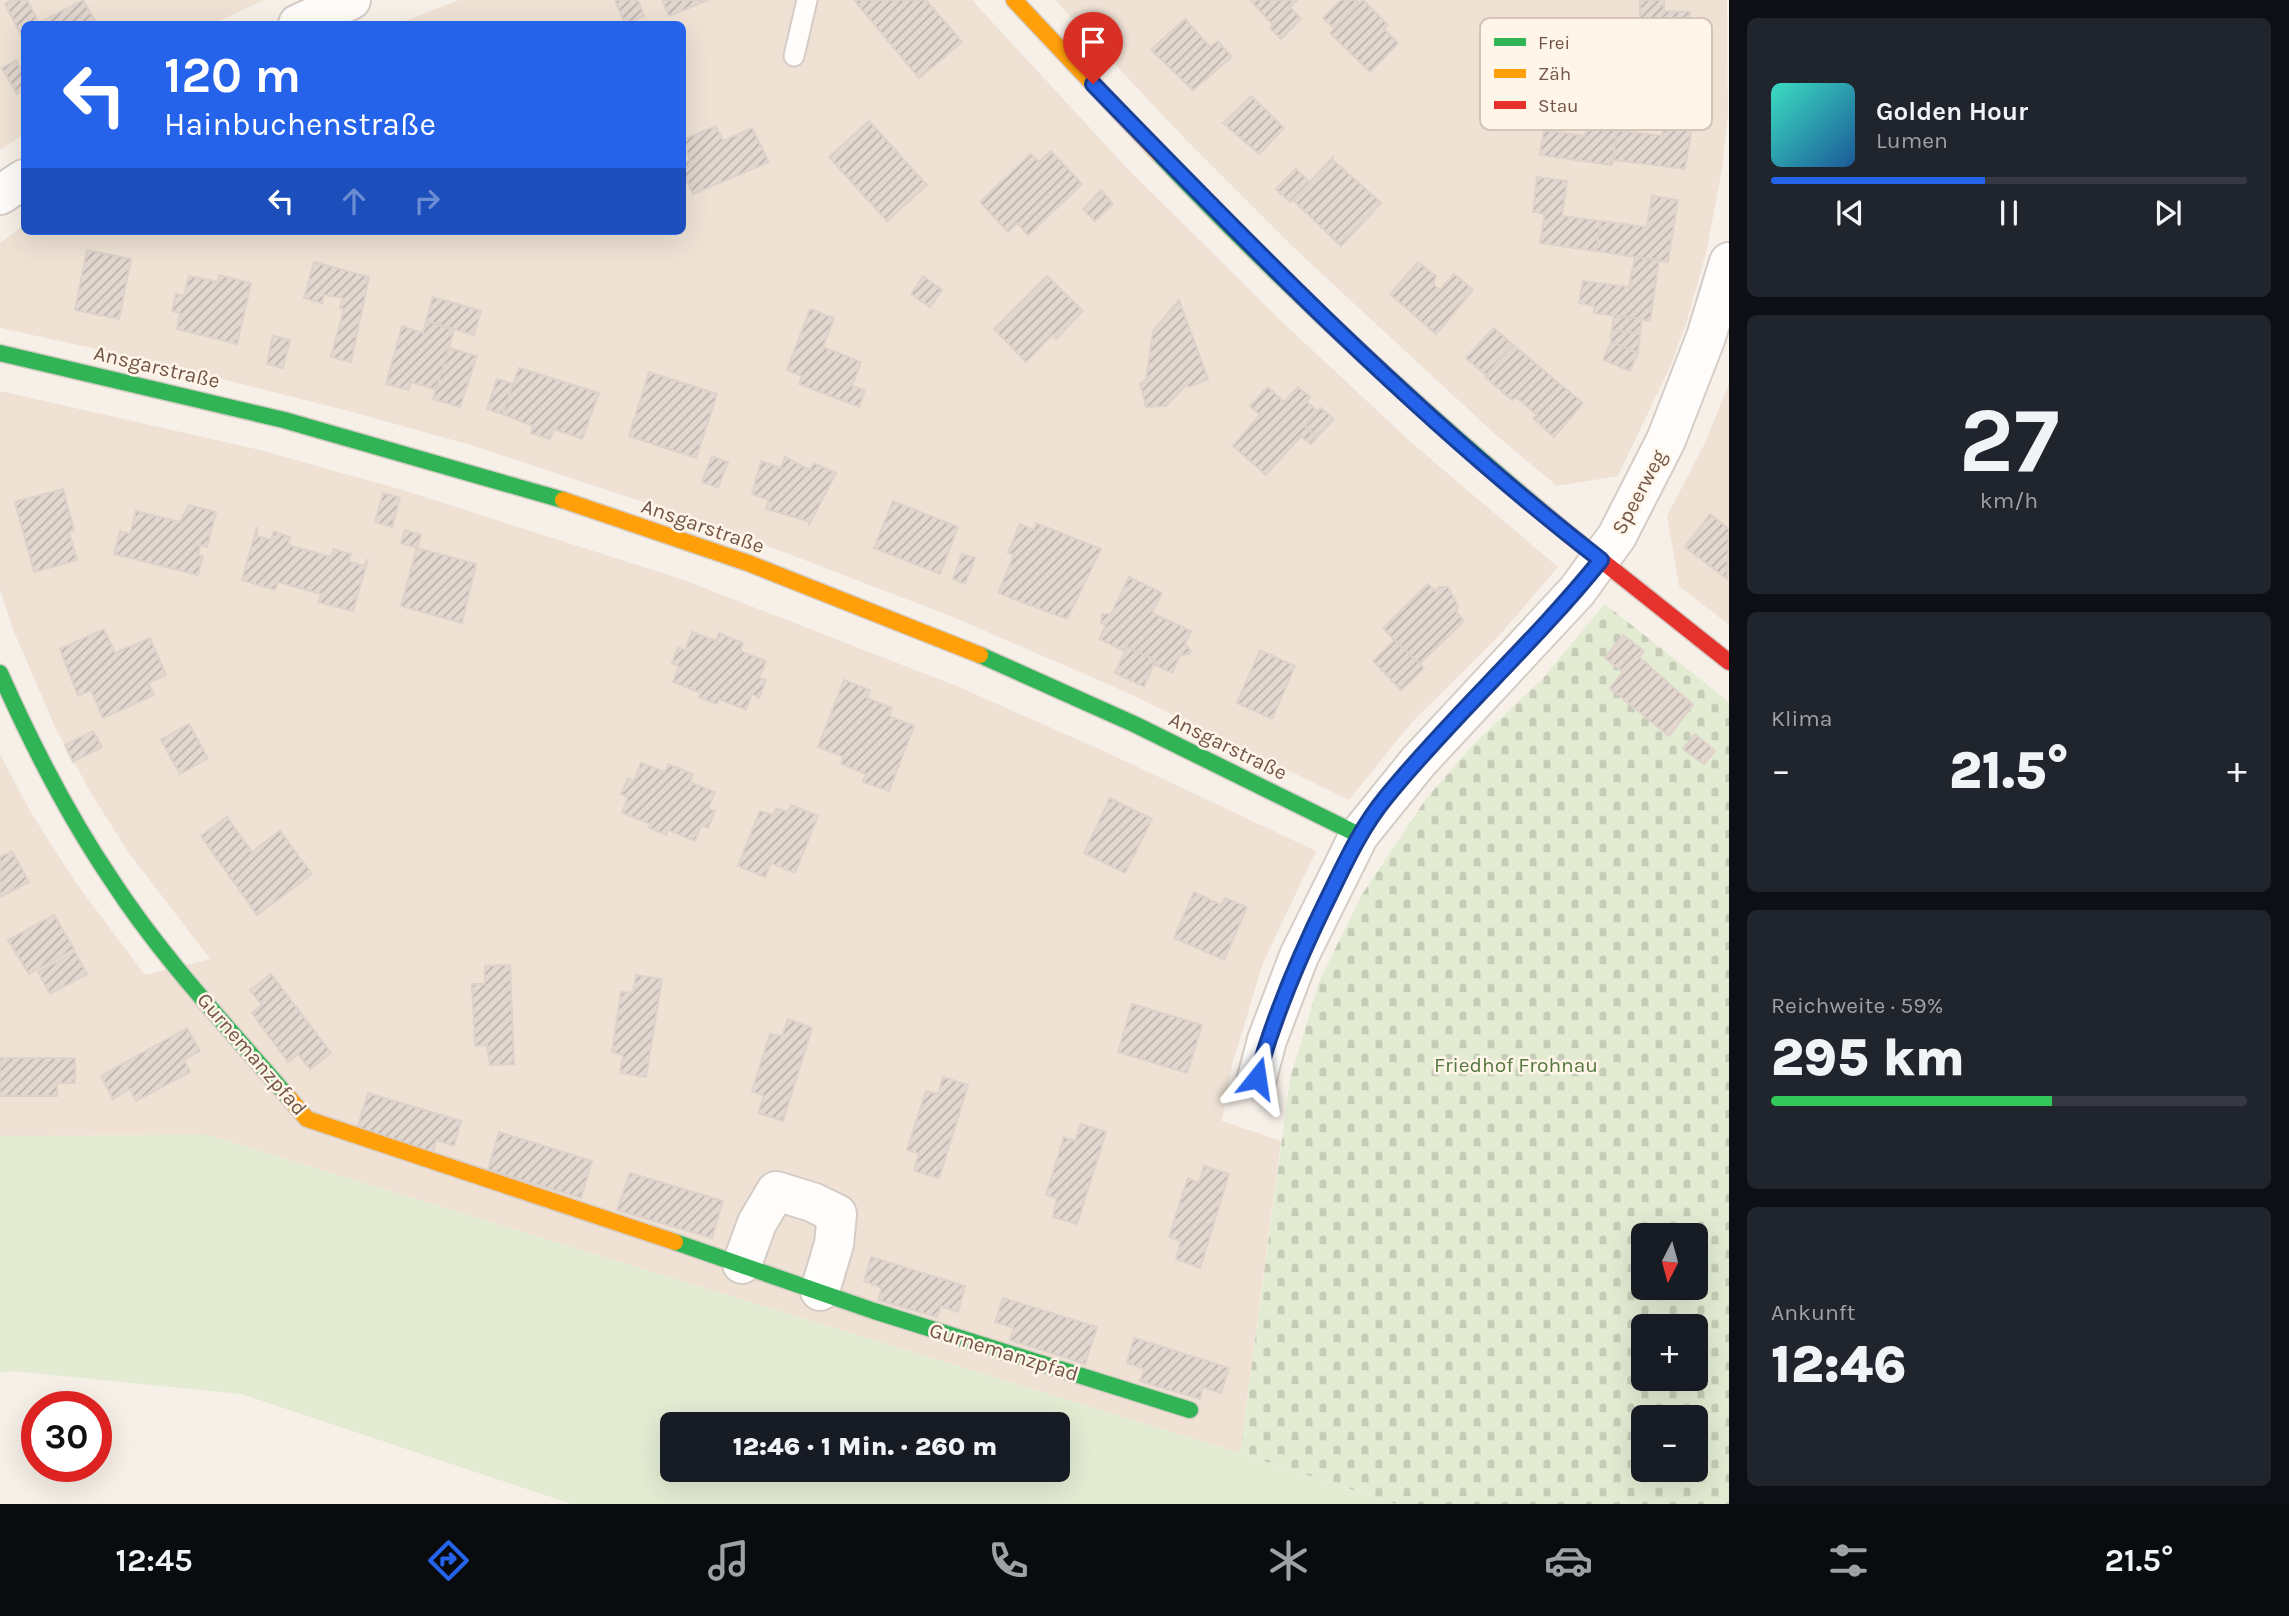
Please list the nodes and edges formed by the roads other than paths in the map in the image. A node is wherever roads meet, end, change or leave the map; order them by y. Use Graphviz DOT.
graph roads {
  1 [pos="807,0"];
  2 [pos="1014,0"];
  3 [pos="342,2"];
  4 [pos="304,21"];
  5 [pos="794,56"];
  6 [pos="21,182"];
  7 [pos="0,195"];
  8 [pos="1729,262"];
  9 [pos="0,353"];
  10 [pos="1601,560"];
  11 [pos="1729,662"];
  12 [pos="0,673"];
  13 [pos="1359,835"];
  14 [pos="1257,1078"];
  15 [pos="742,1264"];
  16 [pos="820,1291"];
  17 [pos="1190,1410"];
  1 -- 5 [label="lane"];
  2 -- 10 [label="street"];
  3 -- 4 [label="street"];
  6 -- 7 [label="street"];
  8 -- 10 [label="street, Speerweg"];
  9 -- 13 [label="street, Ansgarstraße"];
  10 -- 11 [label="street"];
  10 -- 13 [label="street, Speerweg"];
  12 -- 15 [label="street, Gurnemanzpfad"];
  13 -- 14 [label="street, Speerweg"];
  15 -- 16 [label="street, Gurnemanzpfad"];
  15 -- 16 [label="street"];
  16 -- 17 [label="street, Gurnemanzpfad"];
}
